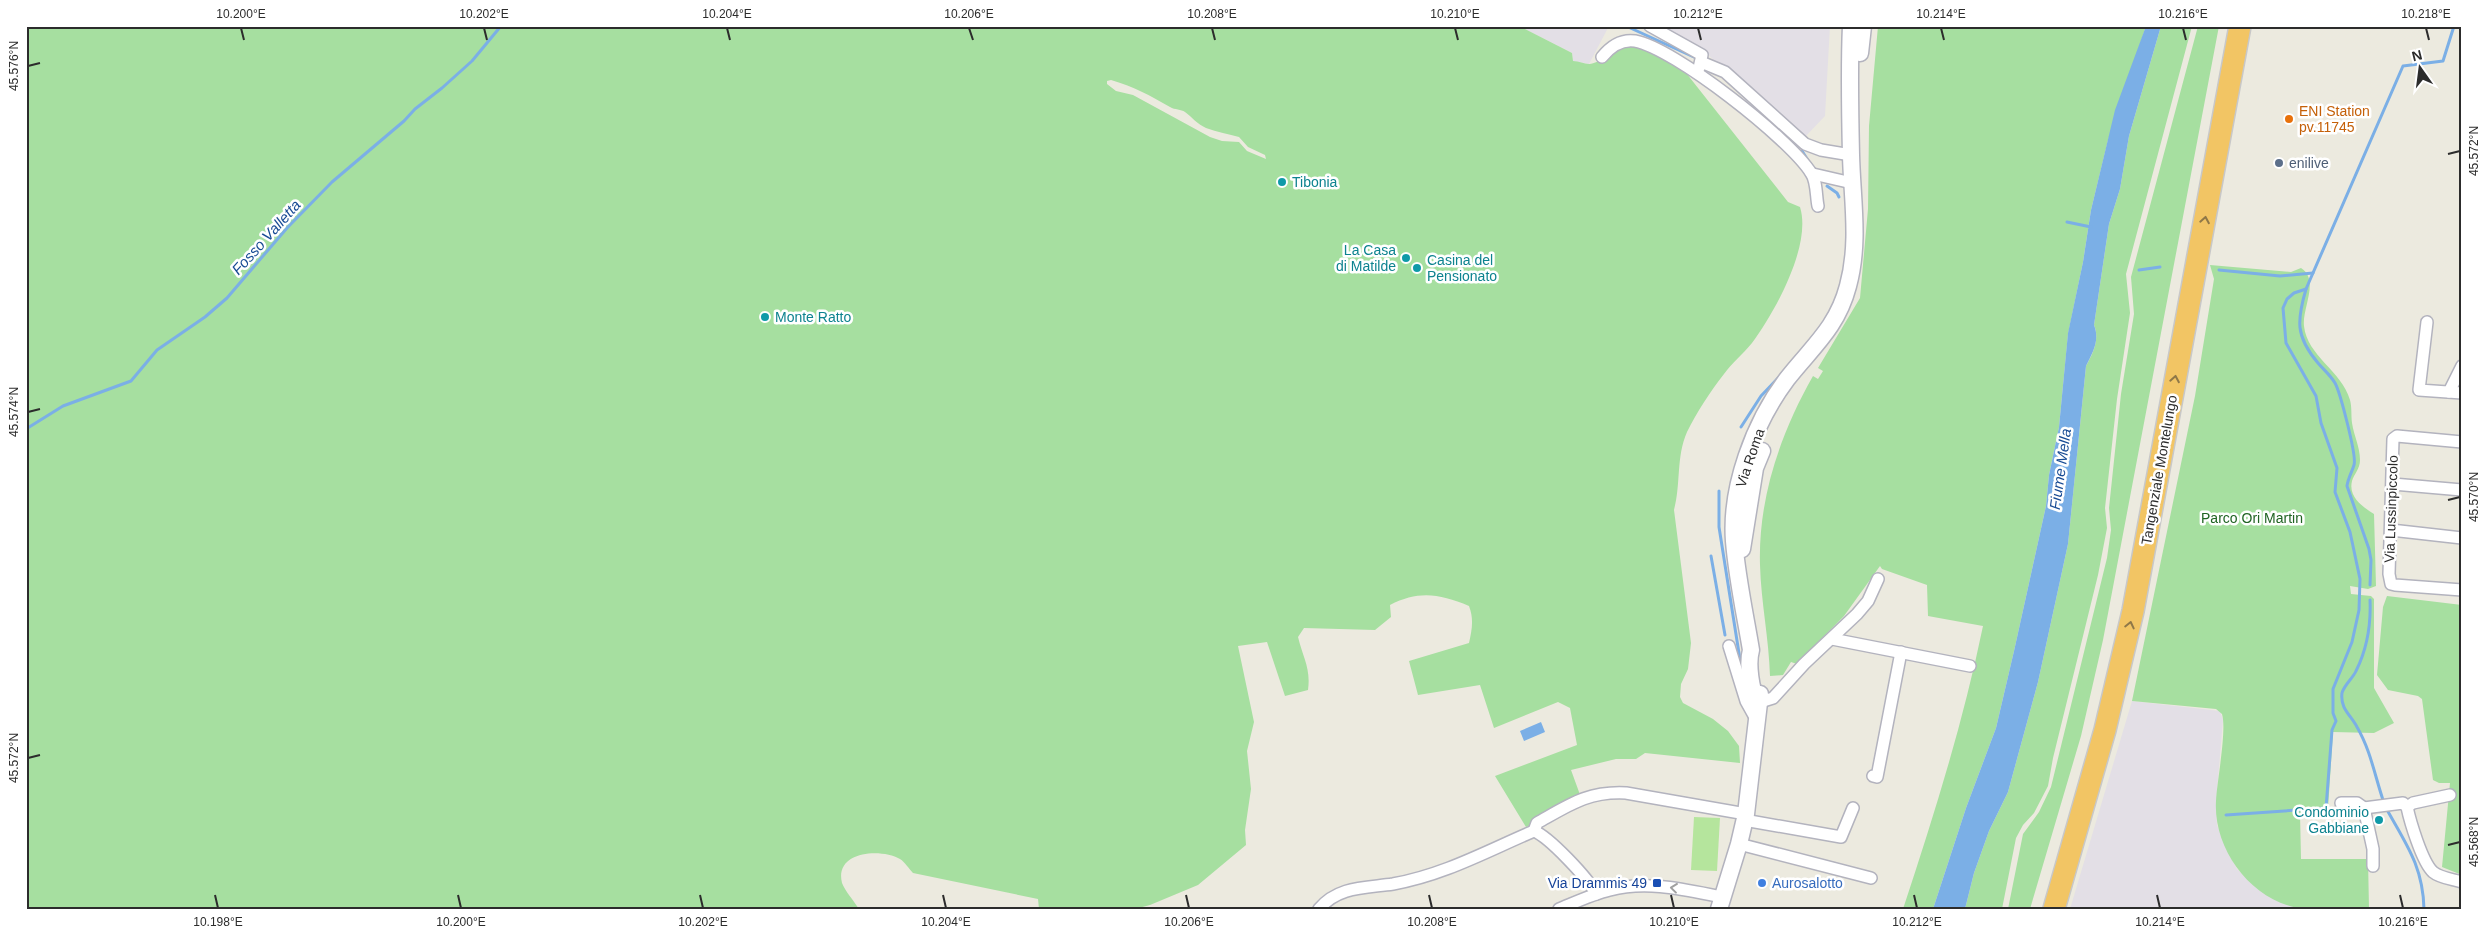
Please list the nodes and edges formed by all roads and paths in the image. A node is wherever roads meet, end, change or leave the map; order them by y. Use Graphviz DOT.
graph roads {
  1 [pos="1650,26"];
  2 [pos="1851,26"];
  3 [pos="1863,26"];
  4 [pos="2226,26"];
  5 [pos="2240,26"];
  6 [pos="1602,57"];
  7 [pos="1699,67"];
  8 [pos="1851,137"];
  9 [pos="1851,155"];
  10 [pos="1812,174"];
  11 [pos="1852,183"];
  12 [pos="1818,206"];
  13 [pos="2427,322"];
  14 [pos="2462,366"];
  15 [pos="2449,392"];
  16 [pos="2462,393"];
  17 [pos="2462,442"];
  18 [pos="2392,484"];
  19 [pos="2462,490"];
  20 [pos="2391,530"];
  21 [pos="2462,538"];
  22 [pos="1878,579"];
  23 [pos="2462,590"];
  24 [pos="1832,639"];
  25 [pos="1728,646"];
  26 [pos="1901,652"];
  27 [pos="1970,666"];
  28 [pos="1756,711"];
  29 [pos="1873,776"];
  30 [pos="2450,794"];
  31 [pos="2341,803"];
  32 [pos="2407,807"];
  33 [pos="1853,808"];
  34 [pos="2364,808"];
  35 [pos="1745,817"];
  36 [pos="1534,831"];
  37 [pos="1739,844"];
  38 [pos="2373,866"];
  39 [pos="1871,878"];
  40 [pos="2462,882"];
  41 [pos="1596,894"];
  42 [pos="1720,903"];
  43 [pos="1319,909"];
  44 [pos="1559,909"];
  45 [pos="2039,909"];
  46 [pos="2054,909"];
  1 -- 7 [label="street"];
  2 -- 8 [label="street, Via Roma"];
  3 -- 8 [label="street, Via Roma"];
  4 -- 45 [label="highway, Tangenziale Montelungo"];
  46 -- 5 [label="highway, Tangenziale Montelungo, one-way"];
  6 -- 7 [label="street"];
  7 -- 9 [label="street"];
  7 -- 10 [label="street"];
  8 -- 9 [label="street, Via Roma"];
  9 -- 11 [label="street, Via Roma"];
  10 -- 11 [label="street"];
  10 -- 12 [label="street"];
  11 -- 28 [label="street, Via Roma"];
  13 -- 15 [label="street"];
  14 -- 15 [label="street"];
  15 -- 16 [label="street"];
  17 -- 18 [label="street, Via Lussinpiccolo"];
  18 -- 19 [label="street"];
  18 -- 20 [label="street, Via Lussinpiccolo"];
  20 -- 21 [label="street"];
  20 -- 23 [label="street, Via Lussinpiccolo"];
  22 -- 24 [label="street"];
  24 -- 26 [label="street"];
  24 -- 28 [label="street"];
  25 -- 28 [label="street"];
  26 -- 27 [label="street"];
  26 -- 29 [label="street"];
  28 -- 35 [label="street, Via Roma"];
  30 -- 32 [label="street"];
  31 -- 34 [label="street"];
  32 -- 34 [label="street"];
  32 -- 40 [label="street"];
  33 -- 35 [label="street"];
  34 -- 38 [label="street"];
  35 -- 36 [label="street"];
  35 -- 37 [label="street, Via Roma"];
  36 -- 41 [label="street"];
  36 -- 43 [label="street"];
  37 -- 39 [label="street"];
  37 -- 42 [label="street, Via Roma"];
  42 -- 41 [label="street, one-way"];
  41 -- 44 [label="street"];
}
